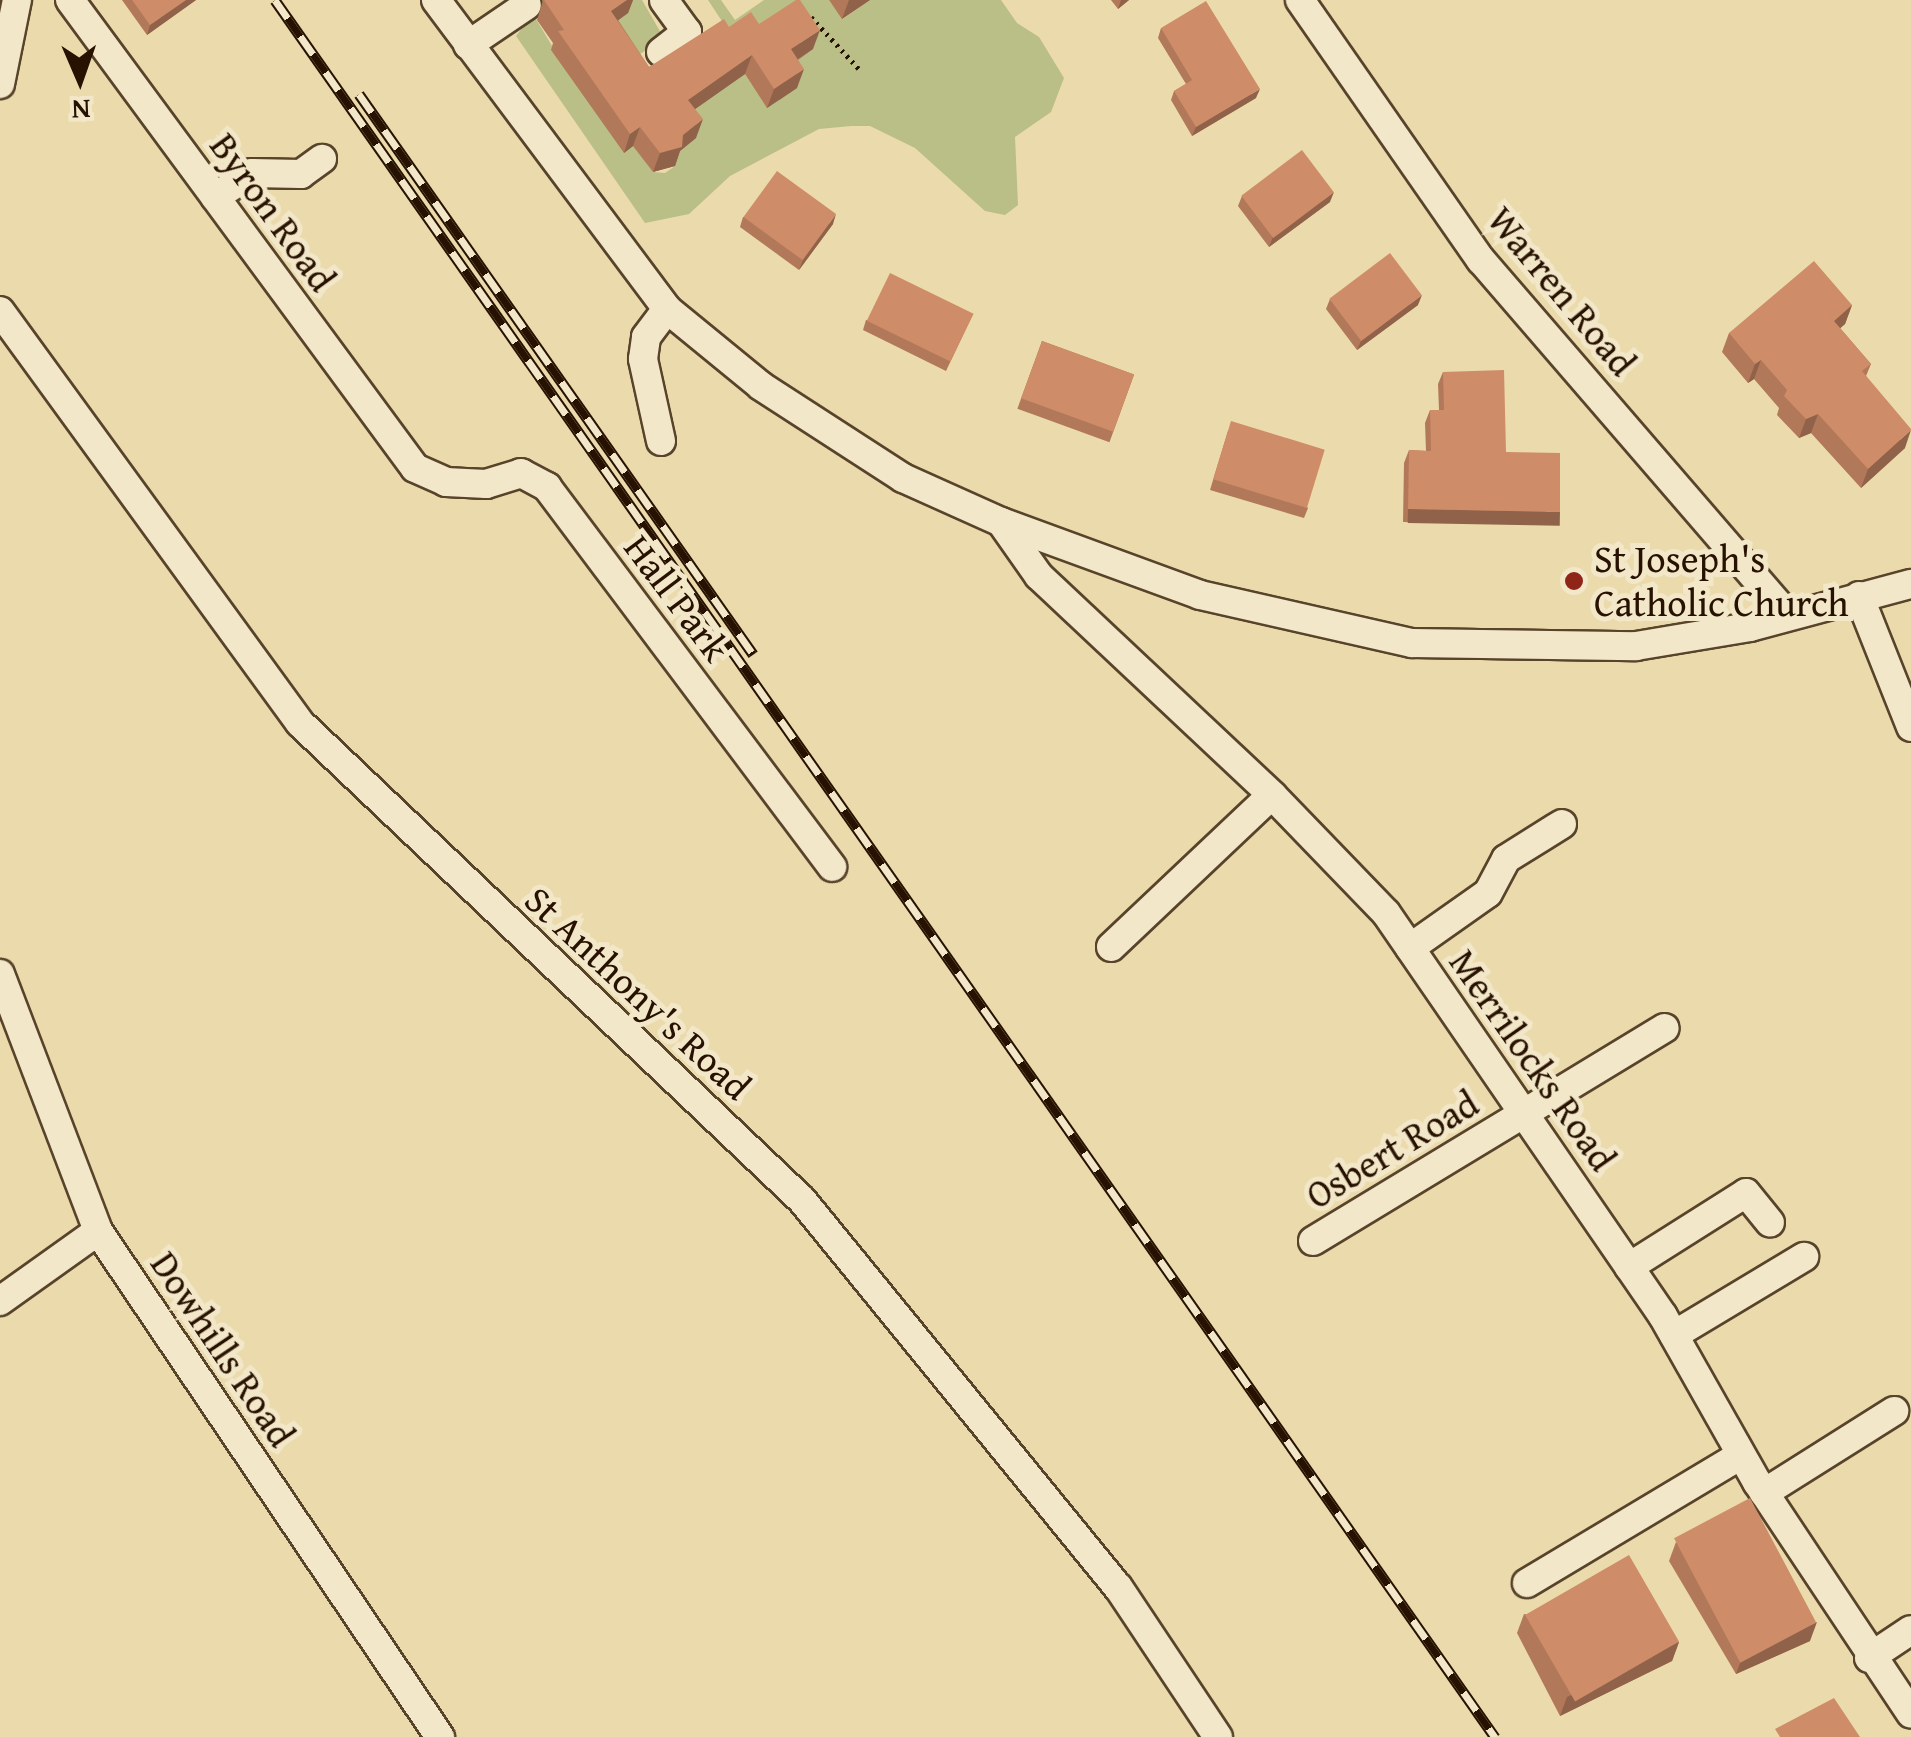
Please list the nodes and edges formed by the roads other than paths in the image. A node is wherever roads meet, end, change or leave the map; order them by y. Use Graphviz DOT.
graph roads {
  1 [pos="17,0"];
  2 [pos="70,0"];
  3 [pos="436,0"];
  4 [pos="664,0"];
  5 [pos="1300,0"];
  6 [pos="527,6"];
  7 [pos="468,45"];
  8 [pos="661,52"];
  9 [pos="0,84"];
  10 [pos="322,158"];
  11 [pos="215,197"];
  12 [pos="667,309"];
  13 [pos="0,311"];
  14 [pos="661,441"];
  15 [pos="415,468"];
  16 [pos="1001,522"];
  17 [pos="1911,584"];
  18 [pos="1859,596"];
  19 [pos="1787,614"];
  20 [pos="1911,727"];
  21 [pos="1272,794"];
  22 [pos="1562,824"];
  23 [pos="832,867"];
  24 [pos="1112,947"];
  25 [pos="1410,948"];
  26 [pos="0,974"];
  27 [pos="1666,1028"];
  28 [pos="1524,1112"];
  29 [pos="1770,1223"];
  30 [pos="98,1231"];
  31 [pos="1312,1242"];
  32 [pos="1804,1256"];
  33 [pos="1629,1267"];
  34 [pos="0,1301"];
  35 [pos="1674,1335"];
  36 [pos="1894,1412"];
  37 [pos="1741,1455"];
  38 [pos="1764,1493"];
  39 [pos="1528,1583"];
  40 [pos="1911,1630"];
  41 [pos="1869,1658"];
  42 [pos="1911,1714"];
  43 [pos="440,1737"];
  44 [pos="1218,1737"];
  1 -- 9 [label="street"];
  2 -- 11 [label="street, Byron Road"];
  3 -- 7 [label="street"];
  4 -- 8 [label="street"];
  5 -- 19 [label="street, Warren Road"];
  6 -- 7 [label="street"];
  7 -- 12 [label="street"];
  10 -- 11 [label="street"];
  11 -- 15 [label="street, Byron Road"];
  12 -- 14 [label="street"];
  12 -- 16 [label="street"];
  13 -- 44 [label="street, St Anthony's Road"];
  15 -- 23 [label="street, Hall Park"];
  16 -- 19 [label="street"];
  16 -- 21 [label="street, Merrilocks Road"];
  17 -- 18 [label="street"];
  18 -- 19 [label="street"];
  18 -- 20 [label="street"];
  21 -- 24 [label="street"];
  21 -- 25 [label="street, Merrilocks Road"];
  22 -- 25 [label="street"];
  25 -- 28 [label="street, Merrilocks Road"];
  26 -- 30 [label="street, Dowhills Road"];
  27 -- 28 [label="street, Osbert Road"];
  28 -- 31 [label="street, Osbert Road"];
  28 -- 33 [label="street, Merrilocks Road"];
  29 -- 33 [label="street"];
  30 -- 34 [label="street"];
  30 -- 43 [label="street, Dowhills Road"];
  32 -- 35 [label="street"];
  33 -- 35 [label="street, Merrilocks Road"];
  35 -- 37 [label="street, Merrilocks Road"];
  36 -- 38 [label="street"];
  37 -- 38 [label="street, Merrilocks Road"];
  37 -- 39 [label="street"];
  38 -- 41 [label="street, Merrilocks Road"];
  40 -- 41 [label="street"];
  41 -- 42 [label="street, Merrilocks Road"];
}
